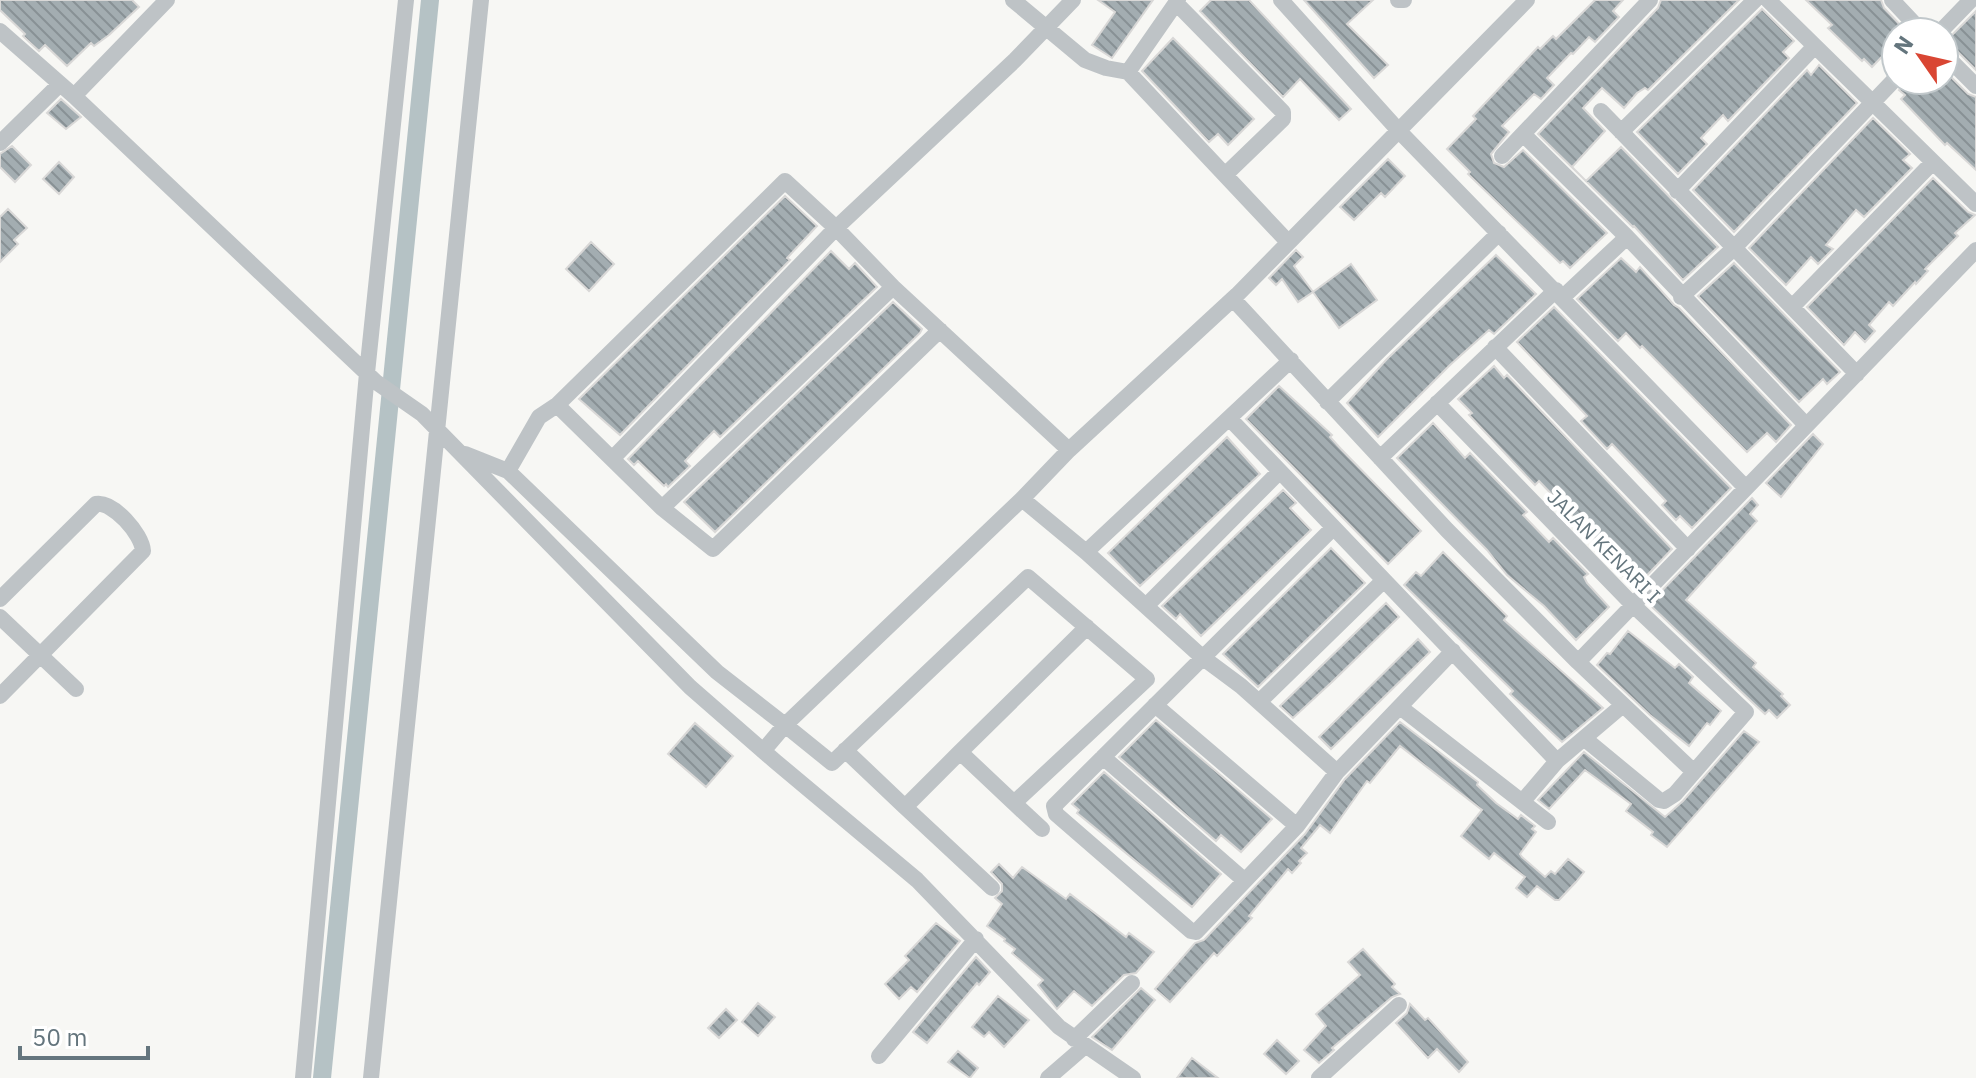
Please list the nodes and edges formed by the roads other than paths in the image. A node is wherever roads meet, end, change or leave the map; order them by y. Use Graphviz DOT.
graph roads {
  1 [pos="167,0"];
  2 [pos="406,0"];
  3 [pos="481,0"];
  4 [pos="1013,0"];
  5 [pos="1073,0"];
  6 [pos="1281,0"];
  7 [pos="1527,0"];
  8 [pos="1650,0"];
  9 [pos="1755,0"];
  10 [pos="1768,0"];
  11 [pos="1892,0"];
  12 [pos="1971,0"];
  13 [pos="1177,2"];
  14 [pos="1907,16"];
  15 [pos="1956,16"];
  16 [pos="1046,29"];
  17 [pos="0,31"];
  18 [pos="1814,47"];
  19 [pos="1960,70"];
  20 [pos="1128,72"];
  21 [pos="60,84"];
  22 [pos="1976,86"];
  23 [pos="1880,94"];
  24 [pos="74,96"];
  25 [pos="1871,103"];
  26 [pos="1601,111"];
  27 [pos="1399,131"];
  28 [pos="1621,132"];
  29 [pos="1523,134"];
  30 [pos="0,143"];
  31 [pos="1502,156"];
  32 [pos="1933,162"];
  33 [pos="1225,175"];
  34 [pos="1677,191"];
  35 [pos="1976,204"];
  36 [pos="836,228"];
  37 [pos="1499,233"];
  38 [pos="1627,237"];
  39 [pos="1288,242"];
  40 [pos="1734,248"];
  41 [pos="1976,250"];
  42 [pos="893,287"];
  43 [pos="1559,294"];
  44 [pos="1681,297"];
  45 [pos="1233,299"];
  46 [pos="1793,306"];
  47 [pos="940,330"];
  48 [pos="1495,347"];
  49 [pos="1291,360"];
  50 [pos="1857,374"];
  51 [pos="372,377"];
  52 [pos="1327,402"];
  53 [pos="1437,403"];
  54 [pos="557,405"];
  55 [pos="1229,418"];
  56 [pos="1806,425"];
  57 [pos="437,430"];
  58 [pos="1069,450"];
  59 [pos="458,451"];
  60 [pos="613,458"];
  61 [pos="1380,458"];
  62 [pos="508,471"];
  63 [pos="1279,472"];
  64 [pos="1746,488"];
  65 [pos="1022,499"];
  66 [pos="662,508"];
  67 [pos="1333,528"];
  68 [pos="1688,549"];
  69 [pos="1086,552"];
  70 [pos="1383,581"];
  71 [pos="0,599"];
  72 [pos="1633,605"];
  73 [pos="1146,606"];
  74 [pos="0,617"];
  75 [pos="1087,627"];
  76 [pos="1453,651"];
  77 [pos="41,653"];
  78 [pos="1202,657"];
  79 [pos="1578,662"];
  80 [pos="76,689"];
  81 [pos="0,696"];
  82 [pos="1259,702"];
  83 [pos="1155,705"];
  84 [pos="1623,705"];
  85 [pos="1400,707"];
  86 [pos="785,725"];
  87 [pos="1585,739"];
  88 [pos="845,750"];
  89 [pos="763,751"];
  90 [pos="960,752"];
  91 [pos="1103,757"];
  92 [pos="1557,761"];
  93 [pos="1337,772"];
  94 [pos="1694,772"];
  95 [pos="1523,801"];
  96 [pos="1014,803"];
  97 [pos="905,807"];
  98 [pos="1548,822"];
  99 [pos="1297,826"];
  100 [pos="1042,829"];
  101 [pos="1244,880"];
  102 [pos="992,888"];
  103 [pos="976,939"];
  104 [pos="1132,983"];
  105 [pos="1399,1005"];
  106 [pos="1080,1043"];
  107 [pos="879,1056"];
  108 [pos="303,1078"];
  109 [pos="371,1078"];
  110 [pos="1048,1078"];
  111 [pos="1133,1078"];
  112 [pos="1321,1078"];
  1 -- 24 [label="street"];
  2 -- 51 [label="street"];
  3 -- 57 [label="street"];
  4 -- 16 [label="street"];
  5 -- 16 [label="street"];
  6 -- 27 [label="street"];
  7 -- 27 [label="street"];
  8 -- 29 [label="street"];
  9 -- 28 [label="street"];
  10 -- 18 [label="street"];
  11 -- 14 [label="street"];
  12 -- 15 [label="street"];
  13 -- 20 [label="street"];
  13 -- 33 [label="street"];
  16 -- 20 [label="street"];
  16 -- 36 [label="street"];
  17 -- 21 [label="street"];
  18 -- 25 [label="street"];
  18 -- 34 [label="street"];
  19 -- 22 [label="street"];
  20 -- 33 [label="street"];
  21 -- 24 [label="street"];
  21 -- 30 [label="street"];
  23 -- 25 [label="street"];
  24 -- 51 [label="street"];
  25 -- 32 [label="street"];
  25 -- 40 [label="street"];
  26 -- 28 [label="street"];
  27 -- 37 [label="street"];
  27 -- 39 [label="street"];
  28 -- 34 [label="street"];
  29 -- 31 [label="street"];
  29 -- 38 [label="street"];
  32 -- 35 [label="street"];
  32 -- 46 [label="street"];
  33 -- 39 [label="street"];
  34 -- 40 [label="street"];
  36 -- 42 [label="street"];
  36 -- 54 [label="street"];
  36 -- 60 [label="street"];
  37 -- 43 [label="street"];
  37 -- 52 [label="street"];
  38 -- 43 [label="street"];
  38 -- 44 [label="street"];
  39 -- 45 [label="street"];
  40 -- 44 [label="street"];
  40 -- 46 [label="street"];
  41 -- 50 [label="street"];
  42 -- 47 [label="street"];
  42 -- 66 [label="street"];
  43 -- 48 [label="street"];
  43 -- 64 [label="street"];
  44 -- 56 [label="street"];
  45 -- 49 [label="street"];
  45 -- 58 [label="street"];
  46 -- 50 [label="street"];
  47 -- 58 [label="street"];
  47 -- 66 [label="street"];
  48 -- 53 [label="street"];
  48 -- 68 [label="street"];
  49 -- 52 [label="street"];
  49 -- 55 [label="street"];
  50 -- 56 [label="street"];
  51 -- 57 [label="street"];
  51 -- 108 [label="street"];
  52 -- 61 [label="street"];
  53 -- 61 [label="street"];
  53 -- 72 [label="street, JALAN KENARI I"];
  54 -- 60 [label="street"];
  54 -- 62 [label="street"];
  55 -- 63 [label="street"];
  55 -- 69 [label="street"];
  56 -- 64 [label="street"];
  57 -- 59 [label="street"];
  57 -- 109 [label="street"];
  58 -- 65 [label="street"];
  59 -- 62 [label="street"];
  59 -- 89 [label="street"];
  60 -- 66 [label="street"];
  61 -- 79 [label="street"];
  62 -- 86 [label="street"];
  63 -- 67 [label="street"];
  63 -- 73 [label="street"];
  64 -- 68 [label="street"];
  65 -- 69 [label="street"];
  65 -- 86 [label="street"];
  67 -- 70 [label="street"];
  67 -- 78 [label="street"];
  68 -- 72 [label="street"];
  69 -- 73 [label="street"];
  70 -- 76 [label="street"];
  70 -- 82 [label="street"];
  71 -- 77 [label="street"];
  72 -- 79 [label="street"];
  72 -- 94 [label="street, JALAN KENARI I"];
  73 -- 78 [label="street"];
  74 -- 77 [label="street"];
  75 -- 88 [label="street"];
  75 -- 90 [label="street"];
  75 -- 96 [label="street"];
  76 -- 85 [label="street"];
  76 -- 92 [label="street"];
  77 -- 80 [label="street"];
  77 -- 81 [label="street"];
  78 -- 82 [label="street"];
  78 -- 83 [label="street"];
  79 -- 84 [label="street"];
  82 -- 93 [label="street"];
  83 -- 91 [label="street"];
  83 -- 99 [label="street"];
  84 -- 87 [label="street"];
  84 -- 94 [label="street"];
  85 -- 93 [label="street"];
  85 -- 95 [label="street"];
  86 -- 88 [label="street"];
  86 -- 89 [label="street"];
  87 -- 92 [label="street"];
  87 -- 94 [label="street"];
  88 -- 97 [label="street"];
  89 -- 103 [label="street"];
  90 -- 96 [label="street"];
  90 -- 97 [label="street"];
  91 -- 101 [label="street"];
  91 -- 101 [label="street"];
  92 -- 95 [label="street"];
  93 -- 99 [label="street"];
  95 -- 98 [label="street"];
  96 -- 100 [label="street"];
  97 -- 102 [label="street"];
  99 -- 101 [label="street"];
  103 -- 106 [label="street"];
  103 -- 107 [label="street"];
  104 -- 106 [label="street"];
  105 -- 112 [label="street"];
  106 -- 110 [label="street"];
  106 -- 111 [label="street"];
}
